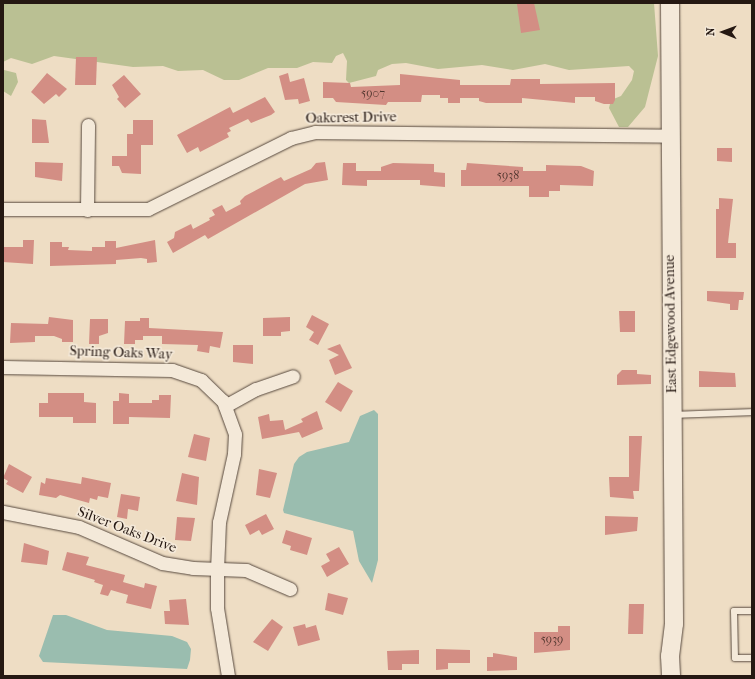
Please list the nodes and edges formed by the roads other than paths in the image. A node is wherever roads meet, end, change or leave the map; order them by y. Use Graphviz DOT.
graph roads {
  1 [pos="670,3"];
  2 [pos="88,125"];
  3 [pos="670,136"];
  4 [pos="3,209"];
  5 [pos="87,210"];
  6 [pos="3,367"];
  7 [pos="293,376"];
  8 [pos="225,406"];
  9 [pos="752,412"];
  10 [pos="673,415"];
  11 [pos="3,512"];
  12 [pos="217,569"];
  13 [pos="290,589"];
  14 [pos="752,611"];
  15 [pos="674,645"];
  16 [pos="752,658"];
  17 [pos="228,676"];
  18 [pos="671,676"];
  19 [pos="680,676"];
  1 -- 3 [label="main road, East Edgewood Avenue"];
  2 -- 5 [label="street"];
  3 -- 5 [label="street, Oakcrest Drive"];
  3 -- 10 [label="main road, East Edgewood Avenue"];
  4 -- 5 [label="street, Oakcrest Drive"];
  6 -- 8 [label="street, Spring Oaks Way"];
  7 -- 8 [label="street"];
  8 -- 12 [label="street"];
  9 -- 10 [label="lane"];
  10 -- 15 [label="main road, East Edgewood Avenue"];
  11 -- 12 [label="street, Silver Oaks Drive"];
  12 -- 13 [label="street, Silver Oaks Drive"];
  12 -- 17 [label="street"];
  14 -- 16 [label="lane"];
  15 -- 18 [label="main road"];
  15 -- 19 [label="main road"];
}
